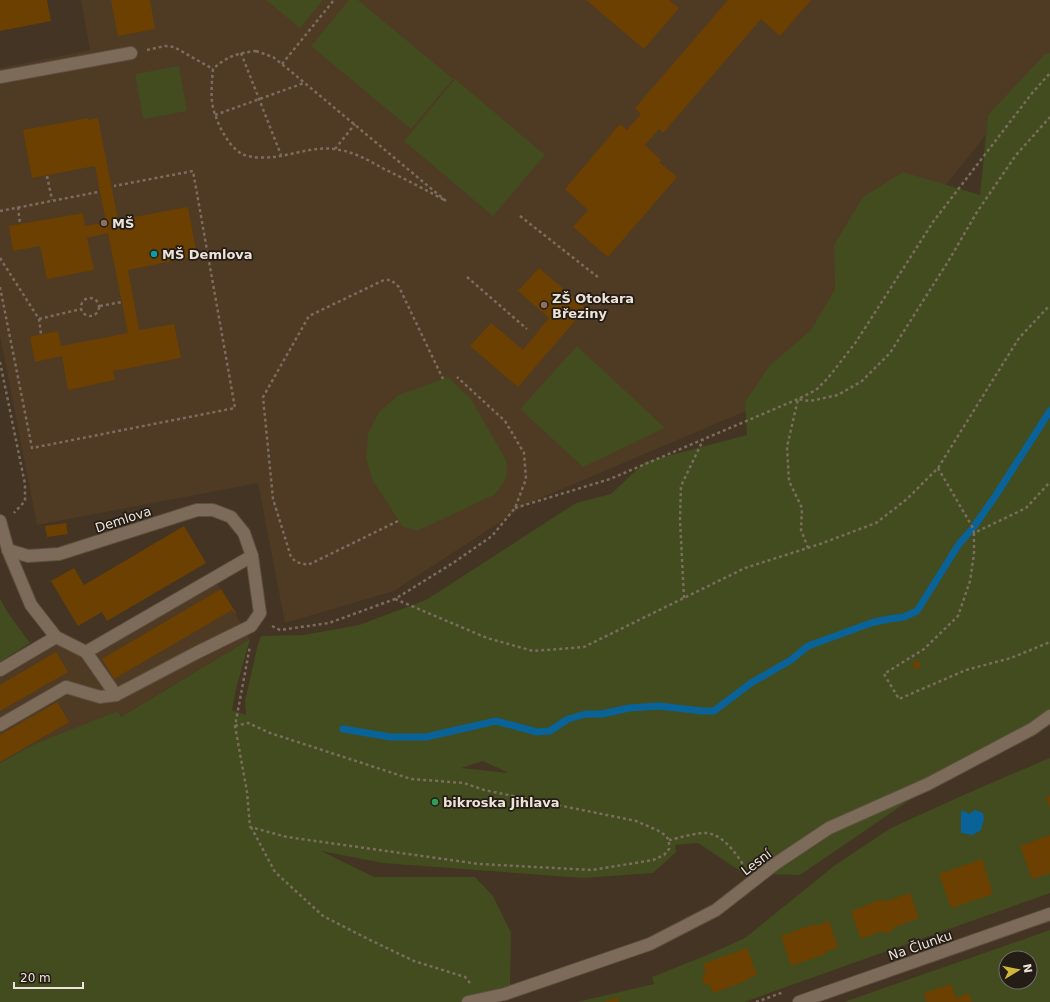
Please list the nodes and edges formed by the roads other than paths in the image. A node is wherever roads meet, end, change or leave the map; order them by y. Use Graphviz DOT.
graph roads {
  1 [pos="131,53"];
  2 [pos="0,77"];
  3 [pos="0,523"];
  4 [pos="8,550"];
  5 [pos="252,556"];
  6 [pos="56,637"];
  7 [pos="86,652"];
  8 [pos="0,670"];
  9 [pos="116,695"];
  10 [pos="1050,716"];
  11 [pos="0,725"];
  12 [pos="1050,914"];
  13 [pos="468,1002"];
  14 [pos="799,1002"];
  1 -- 2 [label="street"];
  3 -- 4 [label="street"];
  4 -- 5 [label="street, Demlova"];
  4 -- 6 [label="street"];
  5 -- 7 [label="street"];
  5 -- 9 [label="street, Demlova"];
  6 -- 7 [label="street"];
  6 -- 8 [label="street"];
  7 -- 9 [label="street"];
  9 -- 11 [label="street"];
  10 -- 13 [label="street, Lesní"];
  12 -- 14 [label="street, Na Člunku"];
}
